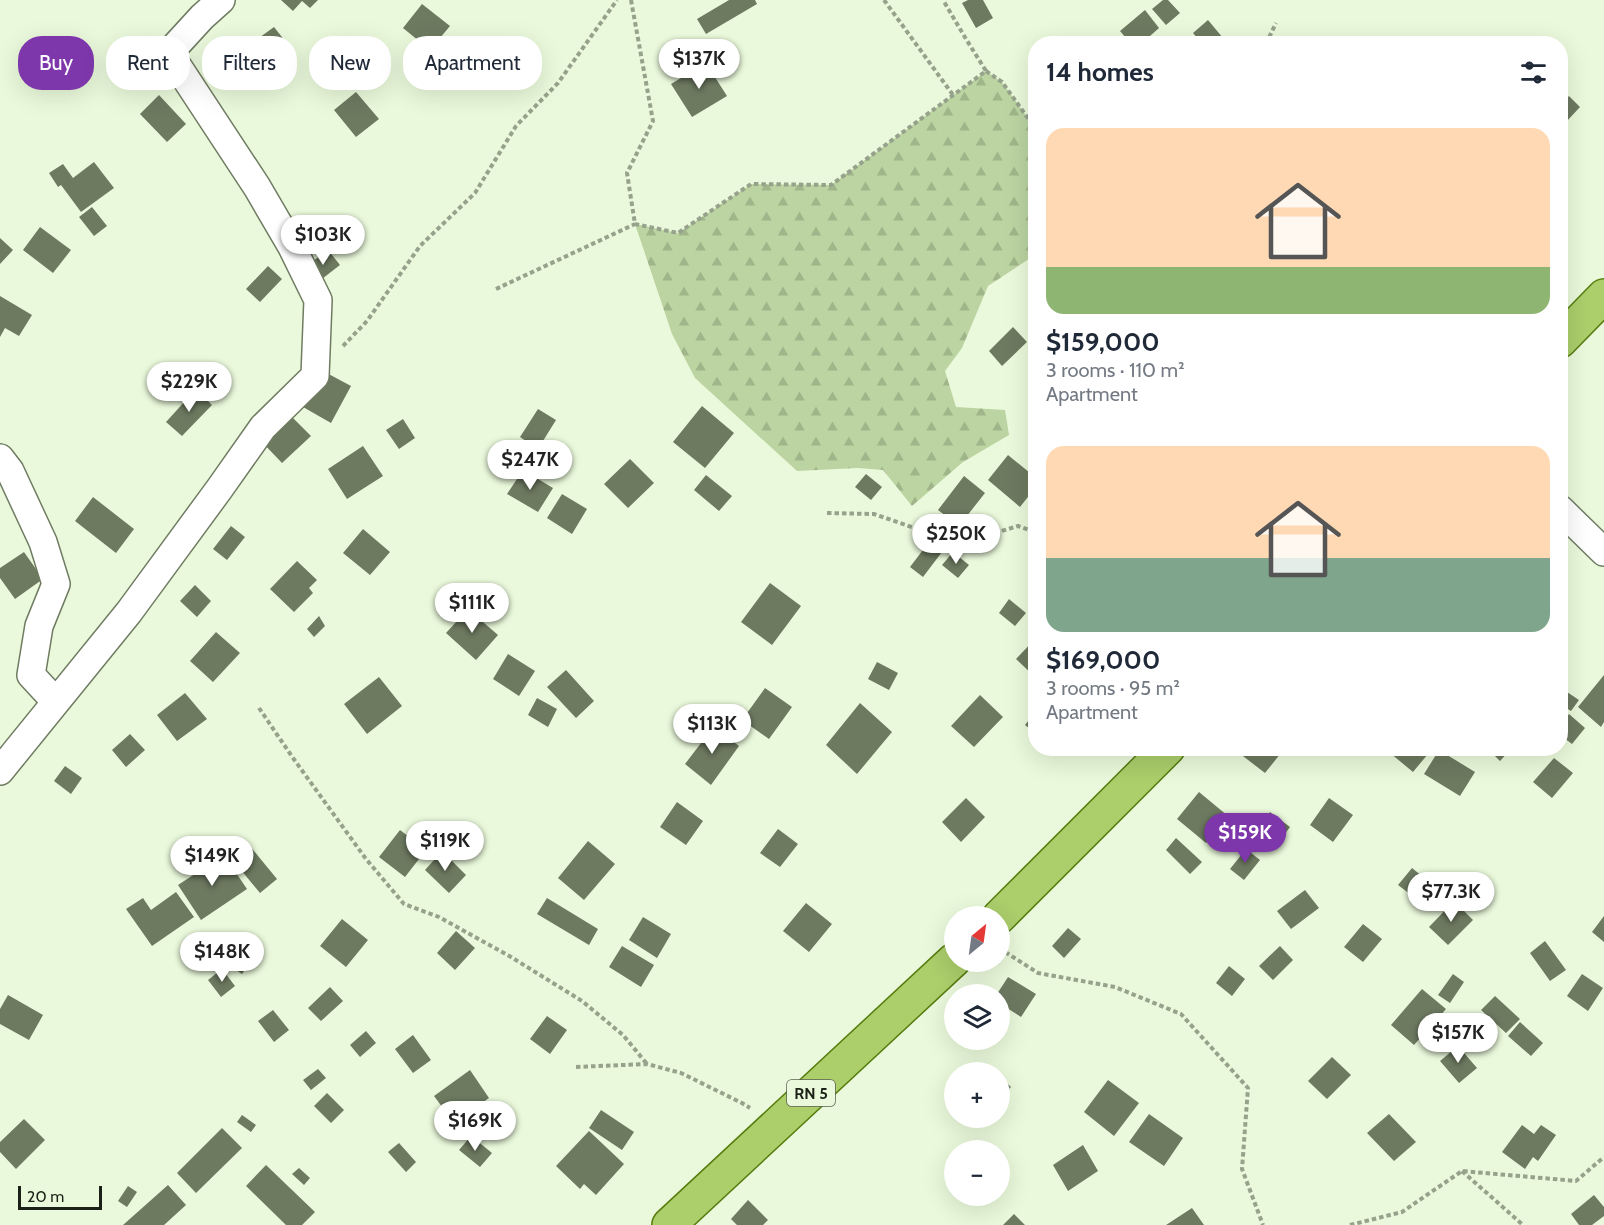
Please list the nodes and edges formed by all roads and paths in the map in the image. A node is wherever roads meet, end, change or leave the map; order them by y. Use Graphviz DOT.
graph roads {
  1 [pos="221,0"];
  2 [pos="617,0"];
  3 [pos="631,0"];
  4 [pos="884,0"];
  5 [pos="943,0"];
  6 [pos="1276,23"];
  7 [pos="1270,36"];
  8 [pos="986,71"];
  9 [pos="953,95"];
  10 [pos="1028,118"];
  11 [pos="635,224"];
  12 [pos="496,289"];
  13 [pos="1604,296"];
  14 [pos="1568,333"];
  15 [pos="315,376"];
  16 [pos="0,458"];
  17 [pos="827,513"];
  18 [pos="1568,517"];
  19 [pos="1028,530"];
  20 [pos="1604,552"];
  21 [pos="56,702"];
  22 [pos="259,708"];
  23 [pos="1160,756"];
  24 [pos="0,771"];
  25 [pos="1010,906"];
  26 [pos="1010,955"];
  27 [pos="944,969"];
  28 [pos="647,1064"];
  29 [pos="576,1067"];
  30 [pos="776,1126"];
  31 [pos="1604,1157"];
  32 [pos="1462,1171"];
  33 [pos="669,1225"];
  34 [pos="1263,1225"];
  35 [pos="1350,1225"];
  36 [pos="1523,1225"];
  1 -- 15 [label="street"];
  2 -- 15 [label="path"];
  3 -- 11 [label="path"];
  4 -- 9 [label="path"];
  5 -- 8 [label="path"];
  6 -- 7 [label="path"];
  8 -- 9 [label="path"];
  8 -- 10 [label="path"];
  9 -- 11 [label="path"];
  11 -- 12 [label="path"];
  13 -- 14 [label="main road"];
  15 -- 21 [label="street"];
  16 -- 21 [label="street"];
  17 -- 19 [label="path"];
  18 -- 20 [label="street"];
  21 -- 24 [label="street"];
  22 -- 28 [label="path"];
  23 -- 25 [label="main road"];
  26 -- 34 [label="path"];
  27 -- 30 [label="main road, RN 5"];
  28 -- 29 [label="path"];
  28 -- 30 [label="path"];
  30 -- 33 [label="main road, RN 5"];
  31 -- 32 [label="path"];
  32 -- 35 [label="path"];
  32 -- 36 [label="path"];
}
